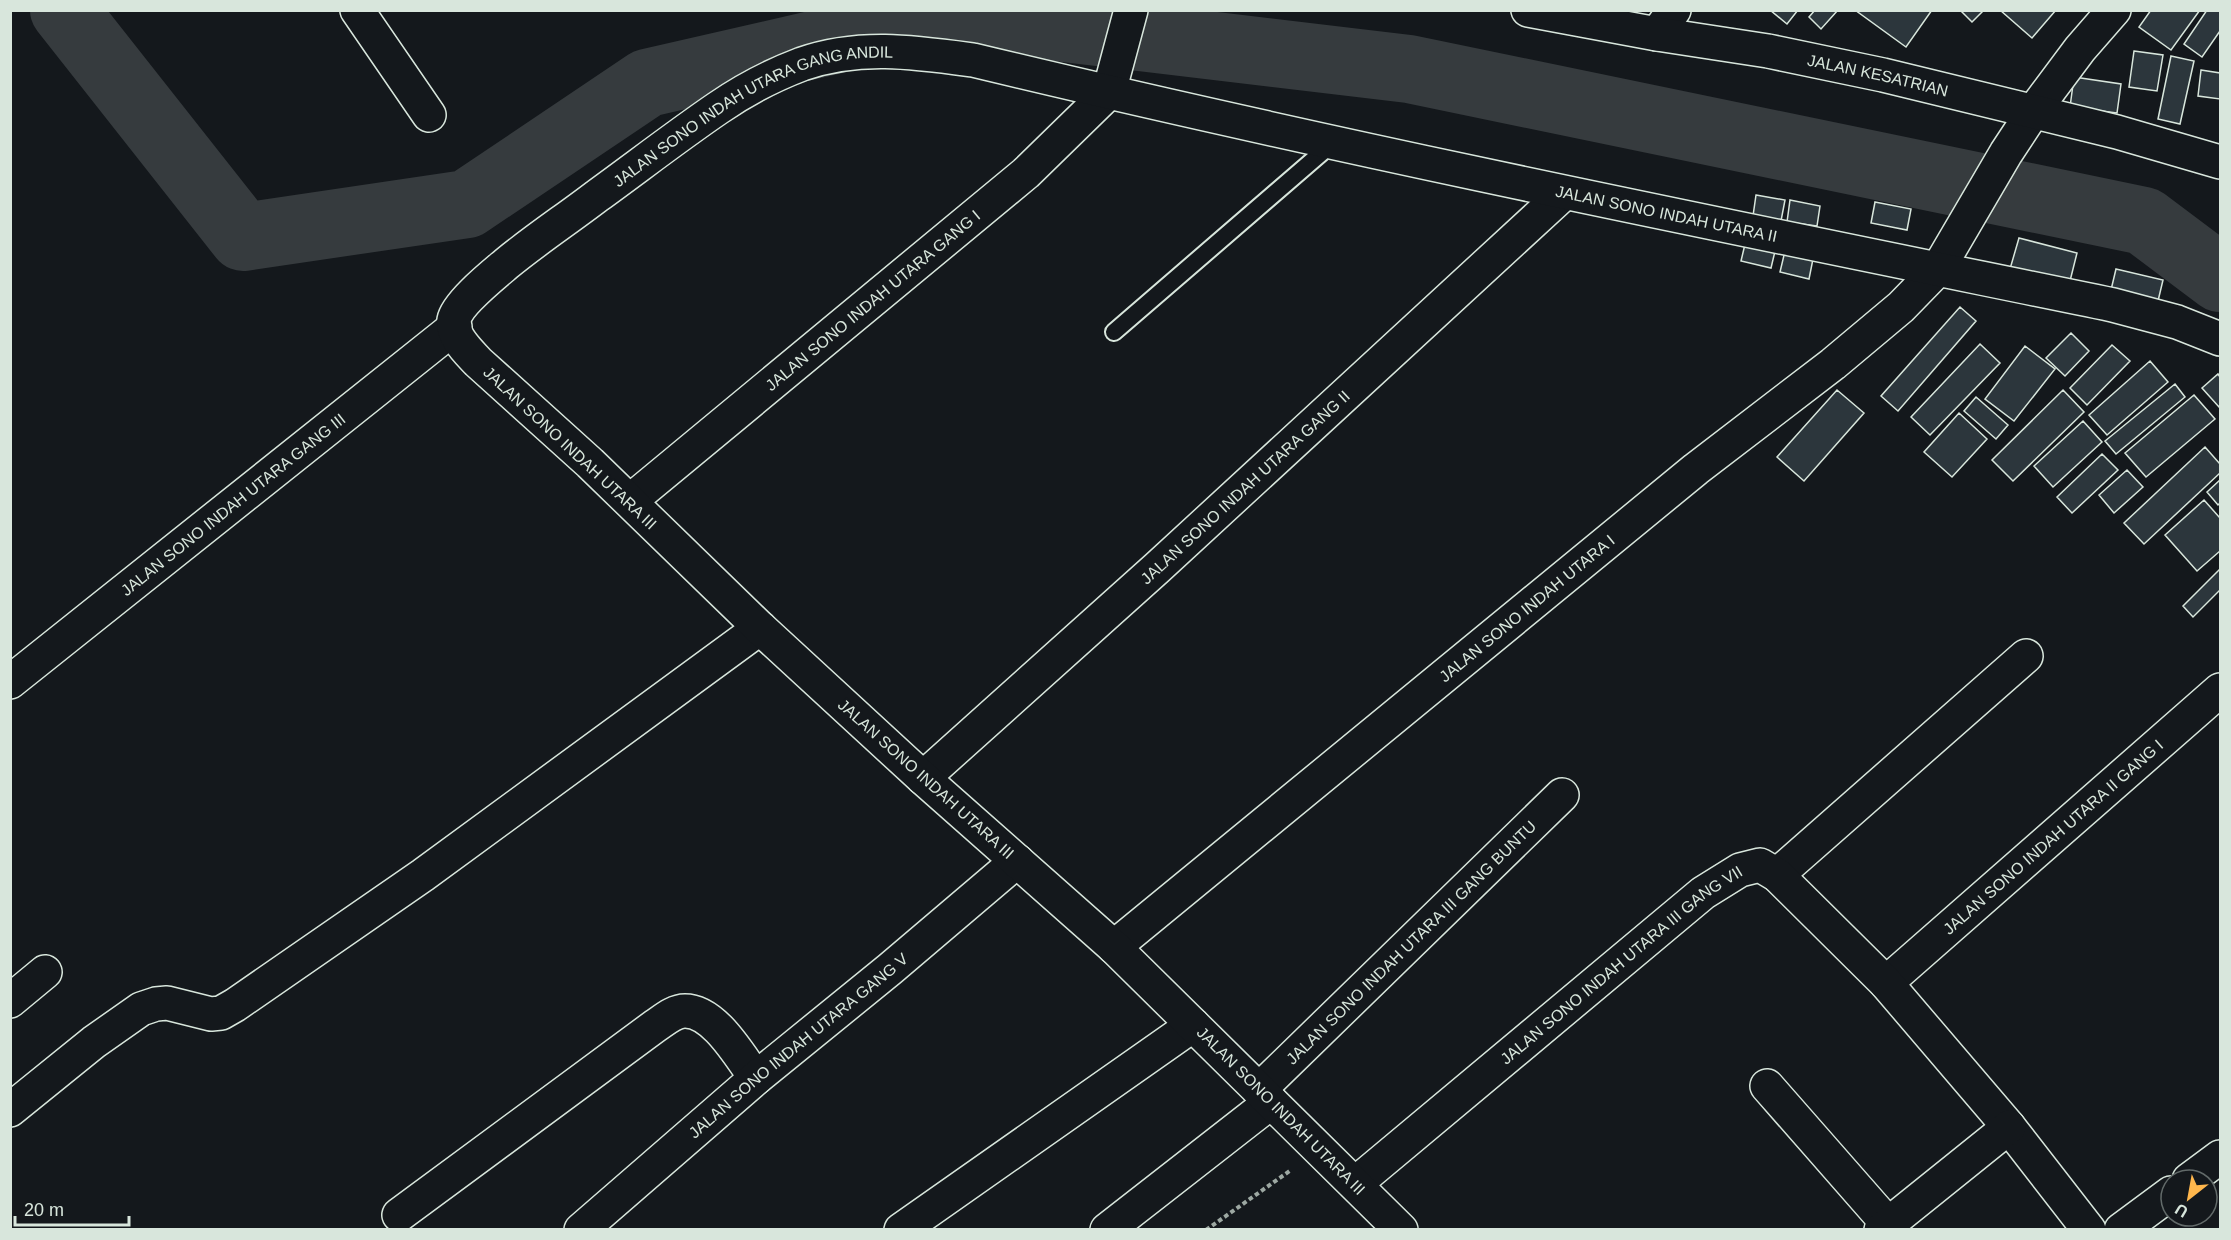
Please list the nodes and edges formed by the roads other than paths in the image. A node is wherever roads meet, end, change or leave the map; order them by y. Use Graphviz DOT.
graph roads {
  1 [pos="357,10"];
  2 [pos="1131,10"];
  3 [pos="1528,10"];
  4 [pos="2114,10"];
  5 [pos="1666,22"];
  6 [pos="1111,86"];
  7 [pos="2032,112"];
  8 [pos="429,115"];
  9 [pos="1334,142"];
  10 [pos="2220,162"];
  11 [pos="1563,194"];
  12 [pos="1945,260"];
  13 [pos="454,327"];
  14 [pos="1114,332"];
  15 [pos="2220,339"];
  16 [pos="630,501"];
  17 [pos="760,628"];
  18 [pos="2026,656"];
  19 [pos="10,682"];
  20 [pos="2220,690"];
  21 [pos="923,778"];
  22 [pos="1562,795"];
  23 [pos="1017,861"];
  24 [pos="1777,876"];
  25 [pos="1114,947"];
  26 [pos="45,972"];
  27 [pos="1886,983"];
  28 [pos="10,1001"];
  29 [pos="1193,1024"];
  30 [pos="756,1078"];
  31 [pos="1767,1086"];
  32 [pos="1265,1096"];
  33 [pos="10,1110"];
  34 [pos="2009,1127"];
  35 [pos="2220,1157"];
  36 [pos="2205,1168"];
  37 [pos="1355,1184"];
  38 [pos="2159,1202"];
  39 [pos="399,1215"];
  40 [pos="1884,1227"];
  41 [pos="581,1230"];
  42 [pos="901,1230"];
  43 [pos="1107,1230"];
  44 [pos="1401,1230"];
  45 [pos="2089,1230"];
  46 [pos="2121,1230"];
  1 -- 8 [label="street"];
  2 -- 6 [label="street"];
  3 -- 5 [label="street, JALAN KESATRIAN"];
  4 -- 7 [label="street, JALAN SONO INDAH UTARA I"];
  5 -- 7 [label="street, JALAN KESATRIAN"];
  6 -- 9 [label="street, JALAN SONO INDAH UTARA II"];
  6 -- 13 [label="street, JALAN SONO INDAH UTARA GANG ANDIL"];
  6 -- 16 [label="street, JALAN SONO INDAH UTARA GANG I"];
  7 -- 10 [label="street, JALAN KESATRIAN"];
  7 -- 12 [label="street, JALAN SONO INDAH UTARA I"];
  9 -- 11 [label="street, JALAN SONO INDAH UTARA II"];
  9 -- 14 [label="lane"];
  11 -- 12 [label="street, JALAN SONO INDAH UTARA II"];
  11 -- 21 [label="street, JALAN SONO INDAH UTARA GANG II"];
  12 -- 15 [label="street, JALAN SONO INDAH UTARA II"];
  12 -- 25 [label="street, JALAN SONO INDAH UTARA I"];
  13 -- 16 [label="street, JALAN SONO INDAH UTARA III"];
  13 -- 19 [label="street, JALAN SONO INDAH UTARA GANG III"];
  16 -- 17 [label="street, JALAN SONO INDAH UTARA III"];
  17 -- 21 [label="street, JALAN SONO INDAH UTARA III"];
  17 -- 33 [label="street"];
  18 -- 24 [label="street"];
  20 -- 27 [label="street, JALAN SONO INDAH UTARA II GANG I"];
  21 -- 23 [label="street, JALAN SONO INDAH UTARA III"];
  22 -- 32 [label="street, JALAN SONO INDAH UTARA III GANG BUNTU"];
  23 -- 25 [label="street, JALAN SONO INDAH UTARA III"];
  23 -- 30 [label="street, JALAN SONO INDAH UTARA GANG V"];
  24 -- 27 [label="street, JALAN SONO INDAH UTARA III GANG VII"];
  24 -- 37 [label="street, JALAN SONO INDAH UTARA III GANG VII"];
  25 -- 29 [label="street, JALAN SONO INDAH UTARA III"];
  26 -- 28 [label="street"];
  27 -- 34 [label="street, JALAN SONO INDAH UTARA III GANG VII"];
  29 -- 32 [label="street, JALAN SONO INDAH UTARA III"];
  29 -- 42 [label="street"];
  30 -- 39 [label="street"];
  30 -- 41 [label="street, JALAN SONO INDAH UTARA GANG V"];
  31 -- 40 [label="street"];
  32 -- 37 [label="street, JALAN SONO INDAH UTARA III"];
  32 -- 43 [label="street, JALAN SONO INDAH UTARA III GANG BUNTU"];
  34 -- 40 [label="street"];
  34 -- 45 [label="street, JALAN SONO INDAH UTARA III GANG VII"];
  35 -- 36 [label="street"];
  37 -- 44 [label="street, JALAN SONO INDAH UTARA III"];
  38 -- 46 [label="street"];
}
